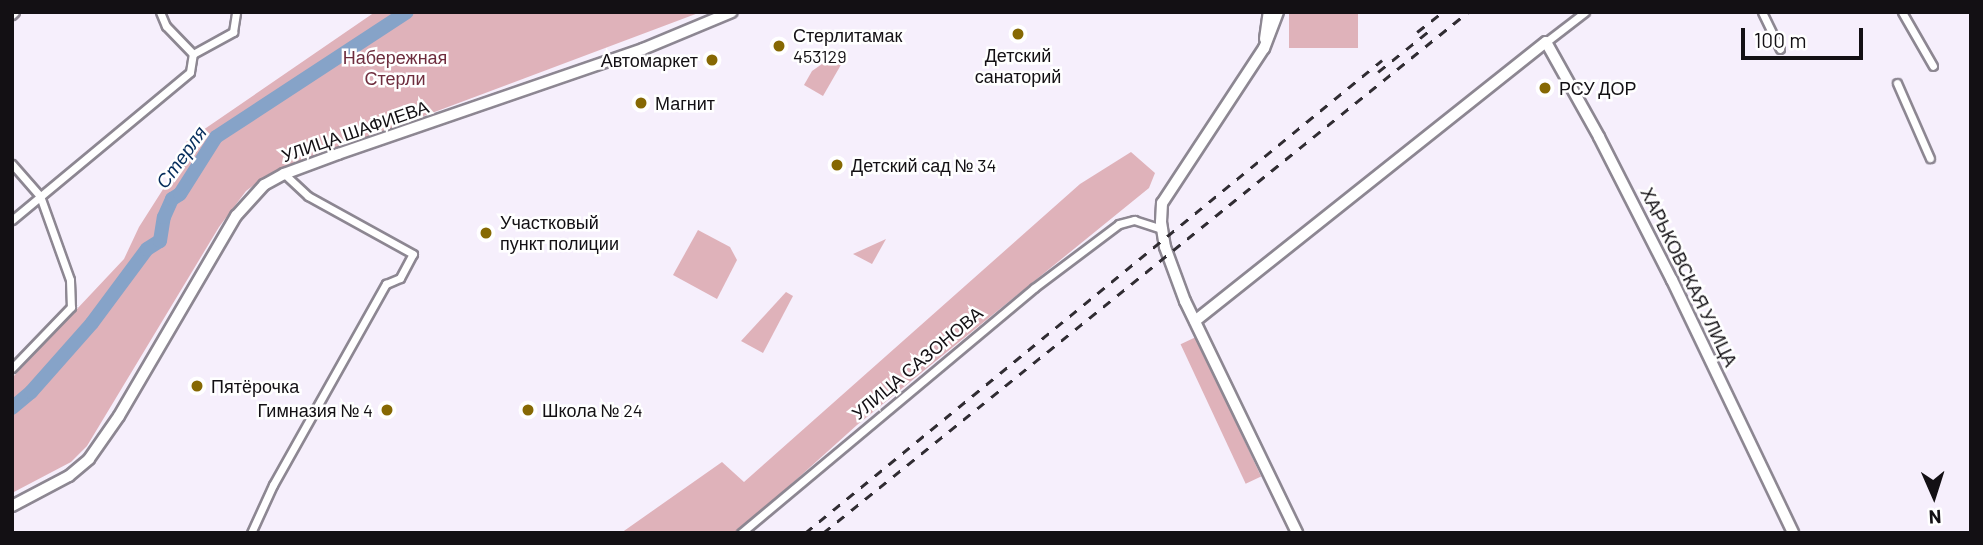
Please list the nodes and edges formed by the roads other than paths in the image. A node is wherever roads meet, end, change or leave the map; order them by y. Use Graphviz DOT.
graph roads {
  1 [pos="160,12"];
  2 [pos="236,12"];
  3 [pos="732,12"];
  4 [pos="1269,12"];
  5 [pos="1278,12"];
  6 [pos="1585,12"];
  7 [pos="1762,12"];
  8 [pos="1902,12"];
  9 [pos="1546,42"];
  10 [pos="1264,48"];
  11 [pos="1780,50"];
  12 [pos="193,54"];
  13 [pos="1933,66"];
  14 [pos="1897,83"];
  15 [pos="1930,158"];
  16 [pos="12,164"];
  17 [pos="284,174"];
  18 [pos="40,195"];
  19 [pos="12,220"];
  20 [pos="1161,229"];
  21 [pos="1195,321"];
  22 [pos="12,368"];
  23 [pos="12,506"];
  24 [pos="251,533"];
  25 [pos="741,533"];
  26 [pos="1297,533"];
  27 [pos="1793,533"];
  1 -- 12 [label="street"];
  2 -- 12 [label="street"];
  3 -- 17 [label="street, УЛИЦА ШАФИЕВА"];
  4 -- 10 [label="street"];
  5 -- 10 [label="street"];
  6 -- 9 [label="street"];
  7 -- 11 [label="street"];
  8 -- 13 [label="street"];
  9 -- 21 [label="street"];
  9 -- 27 [label="street, ХАРЬКОВСКАЯ УЛИЦА"];
  10 -- 20 [label="street"];
  12 -- 18 [label="street"];
  14 -- 15 [label="street"];
  16 -- 18 [label="street"];
  17 -- 23 [label="street, УЛИЦА ШАФИЕВА"];
  17 -- 24 [label="street"];
  18 -- 19 [label="street"];
  18 -- 22 [label="street"];
  20 -- 21 [label="street"];
  20 -- 25 [label="street, УЛИЦА САЗОНОВА"];
  21 -- 26 [label="street"];
}
